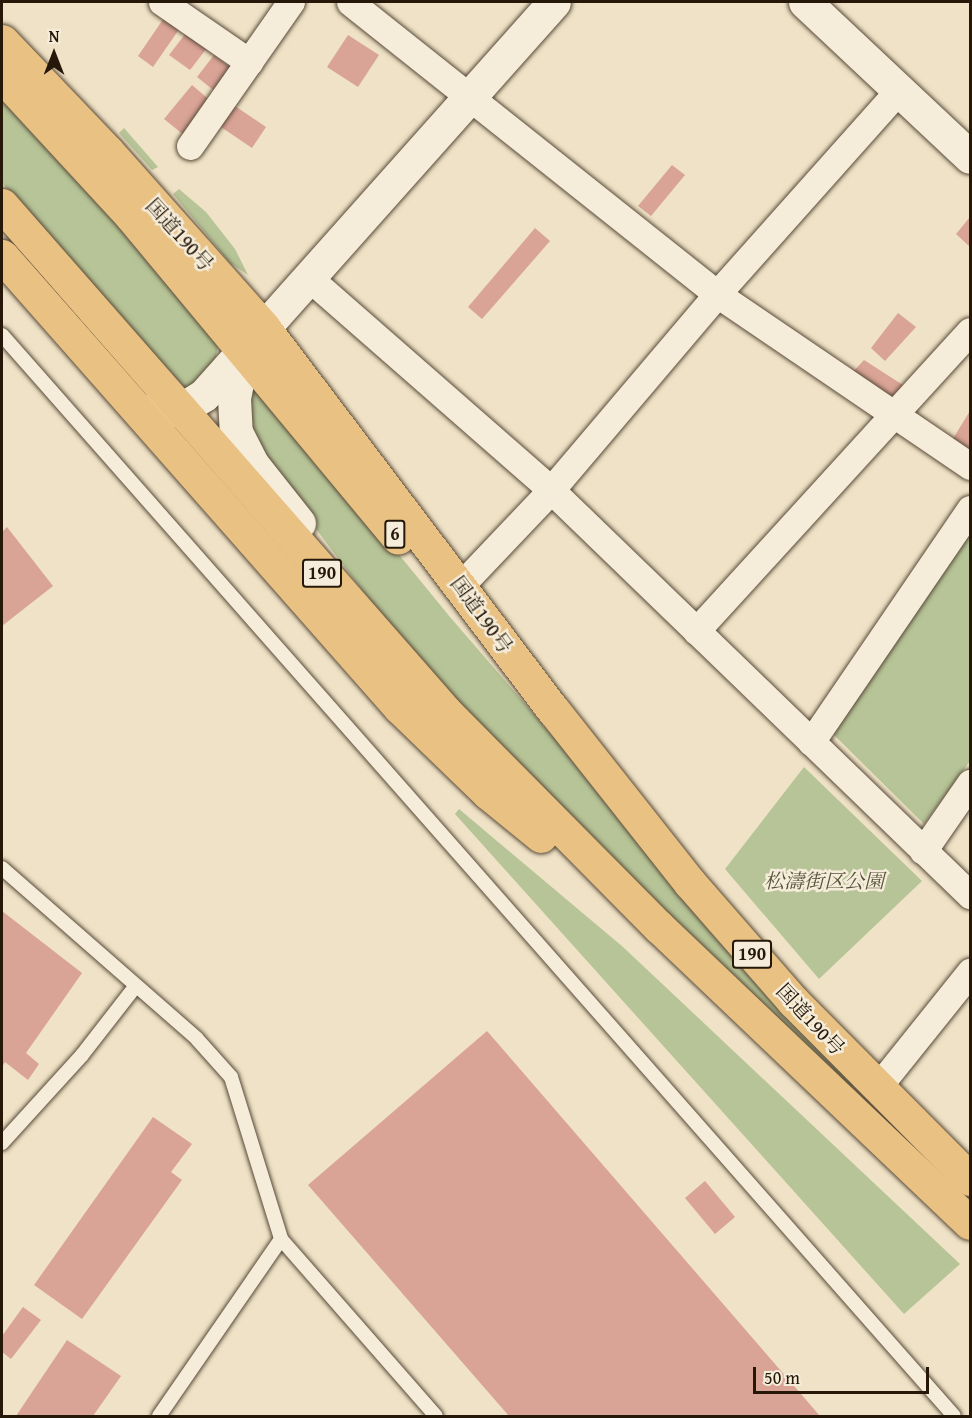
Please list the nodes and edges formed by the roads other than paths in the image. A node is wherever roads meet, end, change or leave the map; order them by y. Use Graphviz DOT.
graph roads {
  1 [pos="162,2"];
  2 [pos="291,2"];
  3 [pos="350,2"];
  4 [pos="554,2"];
  5 [pos="805,2"];
  6 [pos="2,41"];
  7 [pos="249,62"];
  8 [pos="2,76"];
  9 [pos="899,90"];
  10 [pos="470,95"];
  11 [pos="190,146"];
  12 [pos="970,157"];
  13 [pos="2,205"];
  14 [pos="2,256"];
  15 [pos="308,277"];
  16 [pos="717,294"];
  17 [pos="970,331"];
  18 [pos="2,335"];
  19 [pos="254,340"];
  20 [pos="123,392"];
  21 [pos="180,410"];
  22 [pos="894,414"];
  23 [pos="970,466"];
  24 [pos="551,490"];
  25 [pos="970,509"];
  26 [pos="461,585"];
  27 [pos="696,631"];
  28 [pos="382,642"];
  29 [pos="554,711"];
  30 [pos="811,742"];
  31 [pos="970,783"];
  32 [pos="923,851"];
  33 [pos="2,868"];
  34 [pos="970,895"];
  35 [pos="659,927"];
  36 [pos="970,972"];
  37 [pos="135,987"];
  38 [pos="877,1088"];
  39 [pos="2,1143"];
  40 [pos="970,1179"];
  41 [pos="970,1222"];
  42 [pos="281,1239"];
  43 [pos="159,1416"];
  44 [pos="436,1416"];
  45 [pos="954,1416"];
  1 -- 7 [label="street"];
  2 -- 7 [label="street"];
  3 -- 10 [label="street"];
  4 -- 10 [label="street"];
  5 -- 9 [label="street"];
  6 -- 19 [label="highway, 国道190号 / 190"];
  7 -- 11 [label="street"];
  8 -- 19 [label="highway, 6"];
  9 -- 12 [label="street"];
  9 -- 16 [label="street"];
  10 -- 15 [label="street"];
  10 -- 16 [label="street"];
  13 -- 21 [label="highway, 国道190号 / 190"];
  14 -- 20 [label="highway"];
  15 -- 19 [label="street"];
  15 -- 24 [label="street"];
  16 -- 22 [label="street"];
  16 -- 24 [label="street"];
  17 -- 22 [label="street"];
  18 -- 45 [label="lane"];
  19 -- 21 [label="street"];
  19 -- 26 [label="highway, 国道190号 / 190"];
  19 -- 28 [label="street"];
  19 -- 29 [label="highway, 6"];
  20 -- 21 [label="street"];
  20 -- 35 [label="highway"];
  21 -- 28 [label="highway, 国道190号 / 190"];
  22 -- 23 [label="street"];
  22 -- 27 [label="street"];
  24 -- 26 [label="street"];
  24 -- 27 [label="street"];
  25 -- 30 [label="street"];
  26 -- 29 [label="highway, 国道190号 / 190"];
  27 -- 30 [label="street"];
  28 -- 35 [label="highway, 国道190号 / 190"];
  29 -- 38 [label="highway, 国道190号 / 190"];
  30 -- 32 [label="street"];
  31 -- 32 [label="street"];
  32 -- 34 [label="street"];
  33 -- 37 [label="lane"];
  35 -- 41 [label="highway, 国道190号 / 190"];
  36 -- 38 [label="street"];
  37 -- 39 [label="lane"];
  37 -- 42 [label="lane"];
  38 -- 40 [label="highway, 国道190号 / 190"];
  42 -- 43 [label="lane"];
  42 -- 44 [label="lane"];
}
